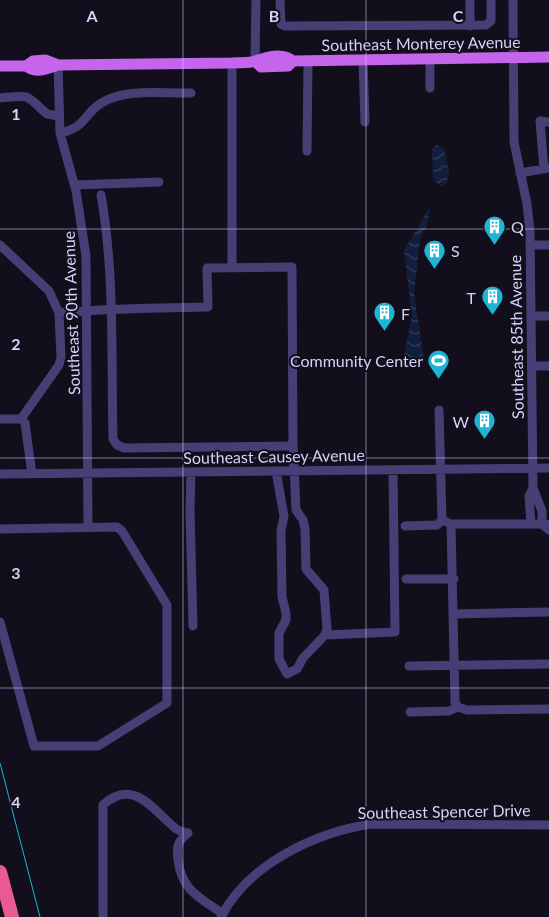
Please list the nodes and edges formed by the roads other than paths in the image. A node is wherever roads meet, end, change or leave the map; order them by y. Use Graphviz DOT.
graph roads {
  1 [pos="256,0"];
  2 [pos="280,0"];
  3 [pos="470,0"];
  4 [pos="491,0"];
  5 [pos="513,0"];
  6 [pos="470,26"];
  7 [pos="513,57"];
  8 [pos="549,57"];
  9 [pos="430,59"];
  10 [pos="363,60"];
  11 [pos="308,61"];
  12 [pos="255,62"];
  13 [pos="232,63"];
  14 [pos="58,65"];
  15 [pos="0,66"];
  16 [pos="430,88"];
  17 [pos="191,93"];
  18 [pos="0,98"];
  19 [pos="59,116"];
  20 [pos="364,122"];
  21 [pos="549,122"];
  22 [pos="60,133"];
  23 [pos="545,144"];
  24 [pos="307,151"];
  25 [pos="547,169"];
  26 [pos="520,173"];
  27 [pos="159,182"];
  28 [pos="75,185"];
  29 [pos="101,195"];
  30 [pos="549,244"];
  31 [pos="0,245"];
  32 [pos="530,245"];
  33 [pos="232,267"];
  34 [pos="110,309"];
  35 [pos="88,310"];
  36 [pos="59,313"];
  37 [pos="531,316"];
  38 [pos="549,316"];
  39 [pos="532,366"];
  40 [pos="549,366"];
  41 [pos="439,410"];
  42 [pos="0,419"];
  43 [pos="21,419"];
  44 [pos="294,444"];
  45 [pos="532,468"];
  46 [pos="549,468"];
  47 [pos="393,470"];
  48 [pos="439,470"];
  49 [pos="276,471"];
  50 [pos="295,471"];
  51 [pos="191,472"];
  52 [pos="88,473"];
  53 [pos="0,474"];
  54 [pos="32,474"];
  55 [pos="533,488"];
  56 [pos="299,514"];
  57 [pos="284,516"];
  58 [pos="442,520"];
  59 [pos="451,524"];
  60 [pos="531,524"];
  61 [pos="405,526"];
  62 [pos="547,526"];
  63 [pos="88,527"];
  64 [pos="0,529"];
  65 [pos="454,579"];
  66 [pos="406,580"];
  67 [pos="549,612"];
  68 [pos="454,614"];
  69 [pos="0,622"];
  70 [pos="193,626"];
  71 [pos="326,634"];
  72 [pos="549,664"];
  73 [pos="455,665"];
  74 [pos="409,666"];
  75 [pos="458,707"];
  76 [pos="549,709"];
  77 [pos="410,712"];
  78 [pos="549,825"];
  79 [pos="0,872"];
  80 [pos="222,915"];
  81 [pos="12,917"];
  82 [pos="103,917"];
  1 -- 12 [label="street"];
  2 -- 6 [label="street"];
  3 -- 6 [label="street"];
  4 -- 6 [label="street"];
  5 -- 7 [label="street, Southeast 85th Avenue"];
  7 -- 8 [label="main road, Southeast Monterey Avenue"];
  7 -- 9 [label="main road, Southeast Monterey Avenue"];
  7 -- 26 [label="street, Southeast 85th Avenue"];
  9 -- 10 [label="main road, Southeast Monterey Avenue"];
  9 -- 16 [label="street"];
  10 -- 11 [label="main road, Southeast Monterey Avenue"];
  10 -- 20 [label="street"];
  11 -- 12 [label="main road, Southeast Monterey Avenue"];
  11 -- 24 [label="street"];
  12 -- 13 [label="main road, Southeast Monterey Avenue"];
  13 -- 14 [label="main road, Southeast Monterey Avenue"];
  13 -- 33 [label="street"];
  14 -- 15 [label="main road, Southeast Monterey Avenue"];
  14 -- 19 [label="street, Southeast 90th Avenue"];
  17 -- 22 [label="street"];
  18 -- 19 [label="street"];
  19 -- 22 [label="street, Southeast 90th Avenue"];
  21 -- 23 [label="street"];
  22 -- 28 [label="street, Southeast 90th Avenue"];
  23 -- 25 [label="street"];
  25 -- 26 [label="street"];
  26 -- 32 [label="street, Southeast 85th Avenue"];
  27 -- 28 [label="street"];
  28 -- 35 [label="street, Southeast 90th Avenue"];
  29 -- 34 [label="street"];
  30 -- 32 [label="street"];
  31 -- 36 [label="street"];
  32 -- 37 [label="street, Southeast 85th Avenue"];
  33 -- 34 [label="street"];
  33 -- 44 [label="street"];
  34 -- 35 [label="street"];
  34 -- 44 [label="street"];
  35 -- 36 [label="street"];
  35 -- 52 [label="street, Southeast 90th Avenue"];
  36 -- 43 [label="street"];
  37 -- 38 [label="street"];
  37 -- 39 [label="street, Southeast 85th Avenue"];
  39 -- 40 [label="street"];
  39 -- 45 [label="street, Southeast 85th Avenue"];
  41 -- 48 [label="street"];
  42 -- 43 [label="street"];
  43 -- 54 [label="street"];
  44 -- 50 [label="street"];
  45 -- 46 [label="street, Southeast Causey Avenue"];
  45 -- 48 [label="street, Southeast Causey Avenue"];
  45 -- 55 [label="street, Southeast 85th Avenue"];
  47 -- 48 [label="street, Southeast Causey Avenue"];
  47 -- 50 [label="street, Southeast Causey Avenue"];
  47 -- 71 [label="street"];
  48 -- 58 [label="street"];
  49 -- 50 [label="street, Southeast Causey Avenue"];
  49 -- 51 [label="street, Southeast Causey Avenue"];
  49 -- 57 [label="street"];
  50 -- 56 [label="street"];
  51 -- 52 [label="street, Southeast Causey Avenue"];
  51 -- 70 [label="street"];
  52 -- 54 [label="street, Southeast Causey Avenue"];
  52 -- 63 [label="street, Southeast 90th Avenue"];
  53 -- 54 [label="street, Southeast Causey Avenue"];
  55 -- 60 [label="street"];
  55 -- 62 [label="street"];
  56 -- 57 [label="street"];
  56 -- 71 [label="street"];
  57 -- 71 [label="street"];
  58 -- 59 [label="street"];
  58 -- 61 [label="street"];
  59 -- 60 [label="street"];
  59 -- 65 [label="street"];
  60 -- 62 [label="street"];
  63 -- 64 [label="street"];
  63 -- 69 [label="street"];
  65 -- 66 [label="street"];
  65 -- 68 [label="street"];
  67 -- 68 [label="street"];
  68 -- 73 [label="street"];
  72 -- 73 [label="street"];
  73 -- 74 [label="street"];
  73 -- 75 [label="street"];
  75 -- 76 [label="street"];
  75 -- 77 [label="street"];
  78 -- 80 [label="street, Southeast Spencer Drive"];
  79 -- 81 [label="highway"];
  80 -- 82 [label="street"];
}
